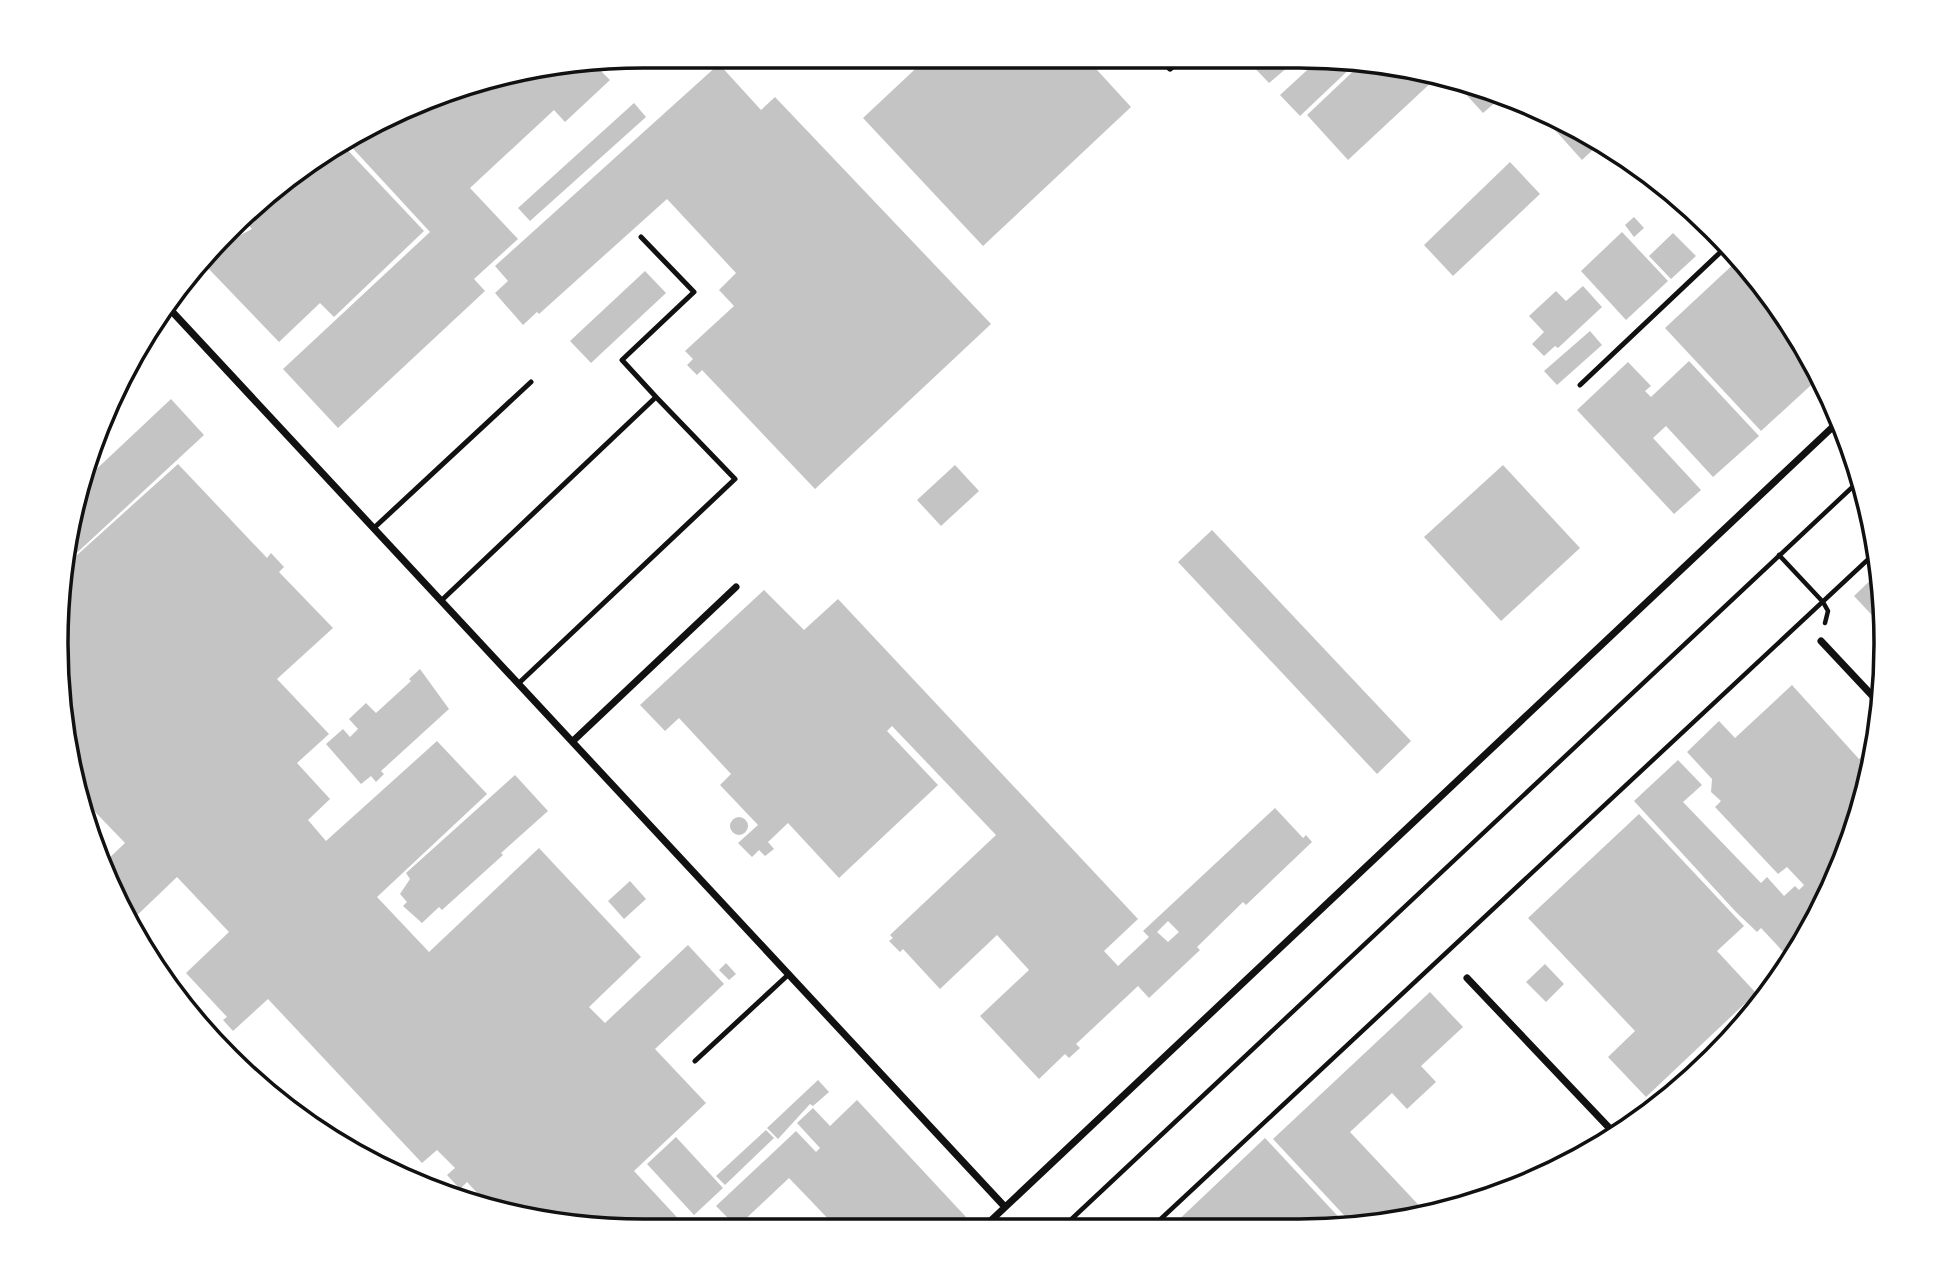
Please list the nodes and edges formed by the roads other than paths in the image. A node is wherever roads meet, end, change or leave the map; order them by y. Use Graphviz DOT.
graph roads {
  1 [pos="641,237"];
  2 [pos="1720,253"];
  3 [pos="173,313"];
  4 [pos="531,382"];
  5 [pos="1580,384"];
  6 [pos="656,397"];
  7 [pos="1832,428"];
  8 [pos="375,527"];
  9 [pos="736,587"];
  10 [pos="443,600"];
  11 [pos="1821,641"];
  12 [pos="520,682"];
  13 [pos="1872,695"];
  14 [pos="573,741"];
  15 [pos="789,974"];
  16 [pos="1467,978"];
  17 [pos="695,1061"];
  18 [pos="1609,1128"];
  19 [pos="1005,1207"];
  20 [pos="992,1219"];
  1 -- 6 [label="lane"];
  2 -- 5 [label="lane"];
  3 -- 8 [label="street"];
  4 -- 8 [label="lane"];
  6 -- 10 [label="lane"];
  6 -- 12 [label="lane"];
  7 -- 19 [label="street"];
  8 -- 10 [label="street"];
  9 -- 14 [label="street"];
  10 -- 12 [label="street"];
  11 -- 13 [label="street"];
  12 -- 14 [label="street"];
  14 -- 15 [label="street"];
  15 -- 17 [label="lane"];
  15 -- 19 [label="street"];
  16 -- 18 [label="street"];
  19 -- 20 [label="street"];
}
